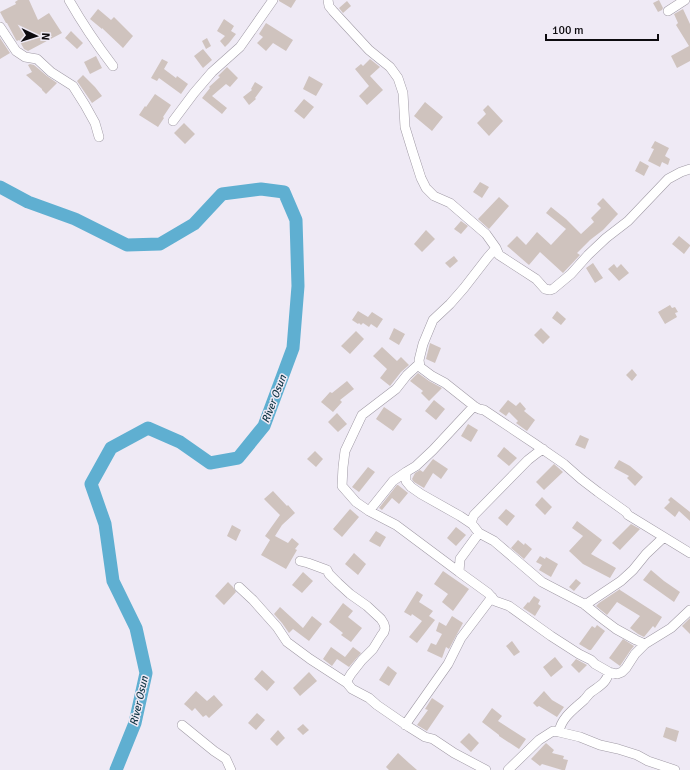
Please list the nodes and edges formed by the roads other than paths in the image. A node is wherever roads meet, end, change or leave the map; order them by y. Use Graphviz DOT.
graph roads {
  1 [pos="69,0"];
  2 [pos="273,0"];
  3 [pos="328,0"];
  4 [pos="685,0"];
  5 [pos="668,11"];
  6 [pos="0,27"];
  7 [pos="113,66"];
  8 [pos="173,121"];
  9 [pos="100,137"];
  10 [pos="690,169"];
  11 [pos="496,248"];
  12 [pos="419,364"];
  13 [pos="474,406"];
  14 [pos="543,449"];
  15 [pos="406,472"];
  16 [pos="369,511"];
  17 [pos="472,524"];
  18 [pos="479,533"];
  19 [pos="664,537"];
  20 [pos="690,553"];
  21 [pos="300,561"];
  22 [pos="459,572"];
  23 [pos="239,587"];
  24 [pos="492,597"];
  25 [pos="586,605"];
  26 [pos="690,610"];
  27 [pos="645,644"];
  28 [pos="609,672"];
  29 [pos="347,683"];
  30 [pos="182,725"];
  31 [pos="405,725"];
  32 [pos="559,732"];
  33 [pos="231,770"];
  34 [pos="486,770"];
  35 [pos="508,770"];
  36 [pos="676,770"];
  1 -- 7 [label="street"];
  2 -- 8 [label="street"];
  3 -- 11 [label="street"];
  4 -- 5 [label="street"];
  6 -- 9 [label="street"];
  10 -- 11 [label="street"];
  11 -- 12 [label="street"];
  12 -- 13 [label="street"];
  12 -- 16 [label="street"];
  13 -- 14 [label="street"];
  13 -- 15 [label="street"];
  14 -- 17 [label="street"];
  14 -- 19 [label="street"];
  15 -- 16 [label="street"];
  15 -- 17 [label="street"];
  16 -- 22 [label="street"];
  17 -- 18 [label="street"];
  18 -- 22 [label="street"];
  18 -- 25 [label="street"];
  19 -- 20 [label="street"];
  19 -- 25 [label="street"];
  21 -- 29 [label="street"];
  22 -- 24 [label="street"];
  23 -- 29 [label="street"];
  24 -- 28 [label="street"];
  24 -- 31 [label="street"];
  25 -- 27 [label="street"];
  26 -- 27 [label="street"];
  27 -- 28 [label="street"];
  28 -- 32 [label="street"];
  29 -- 31 [label="street"];
  30 -- 33 [label="street"];
  31 -- 34 [label="street"];
  32 -- 35 [label="street"];
  32 -- 36 [label="street"];
}
